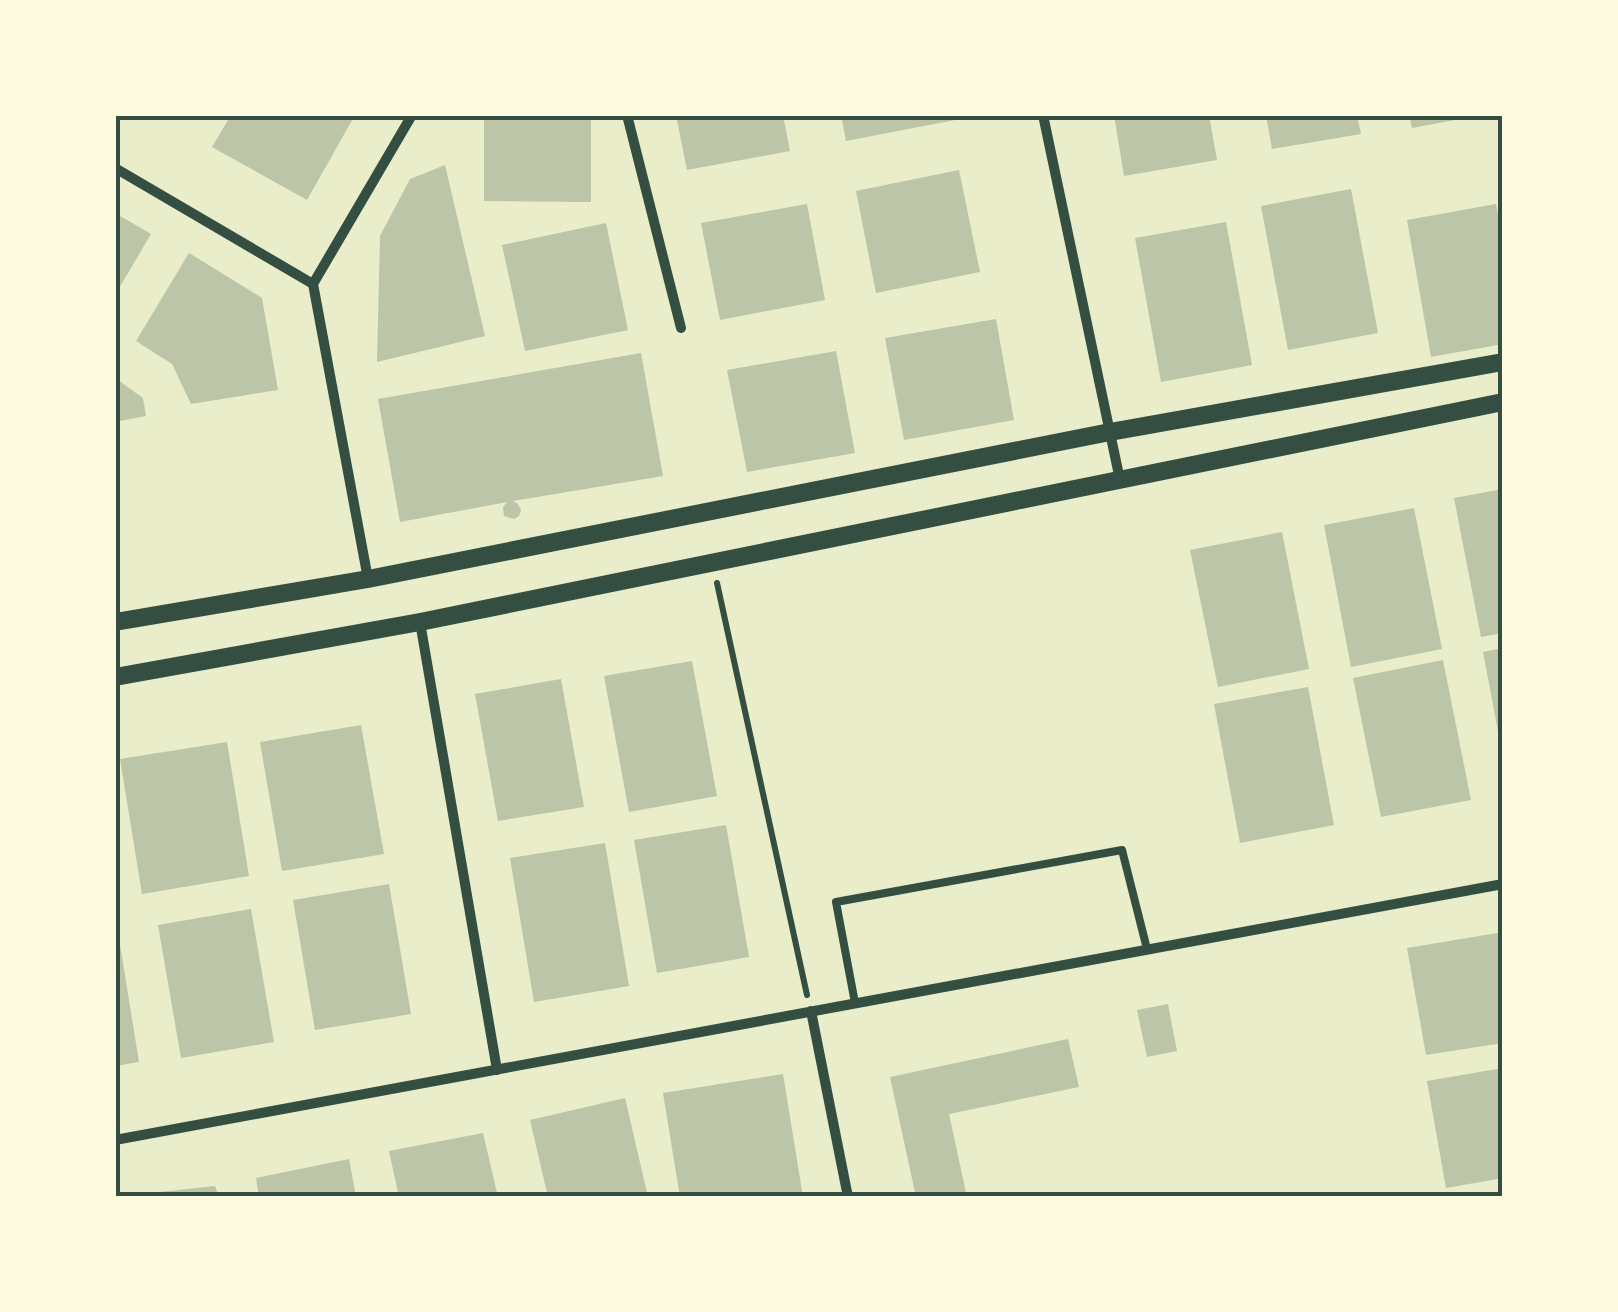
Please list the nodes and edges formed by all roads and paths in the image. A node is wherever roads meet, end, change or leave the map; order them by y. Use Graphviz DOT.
graph roads {
  1 [pos="412,115"];
  2 [pos="627,115"];
  3 [pos="1043,115"];
  4 [pos="115,168"];
  5 [pos="313,284"];
  6 [pos="681,328"];
  7 [pos="1503,362"];
  8 [pos="1503,402"];
  9 [pos="1110,432"];
  10 [pos="1120,480"];
  11 [pos="713,563"];
  12 [pos="368,579"];
  13 [pos="115,622"];
  14 [pos="420,622"];
  15 [pos="115,676"];
  16 [pos="1503,884"];
  17 [pos="1147,950"];
  18 [pos="856,1003"];
  19 [pos="811,1011"];
  20 [pos="497,1070"];
  21 [pos="115,1140"];
  22 [pos="848,1197"];
  1 -- 5 [label="street"];
  2 -- 6 [label="street"];
  3 -- 9 [label="street"];
  4 -- 5 [label="street"];
  5 -- 12 [label="street"];
  7 -- 9 [label="street"];
  8 -- 10 [label="street"];
  9 -- 10 [label="street"];
  9 -- 12 [label="street"];
  10 -- 11 [label="street"];
  11 -- 14 [label="street"];
  11 -- 19 [label="path"];
  12 -- 13 [label="street"];
  14 -- 15 [label="street"];
  14 -- 20 [label="street"];
  16 -- 17 [label="street"];
  17 -- 18 [label="street"];
  17 -- 18 [label="lane"];
  18 -- 19 [label="street"];
  19 -- 20 [label="street"];
  19 -- 22 [label="street"];
  20 -- 21 [label="street"];
}
